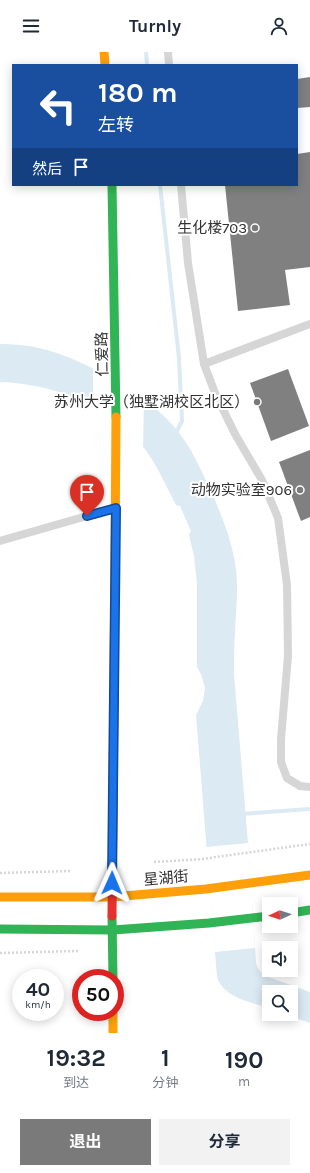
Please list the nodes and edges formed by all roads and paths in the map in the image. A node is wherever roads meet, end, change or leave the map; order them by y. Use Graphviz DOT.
graph roads {
  1 [pos="104,52"];
  2 [pos="168,52"];
  3 [pos="105,64"];
  4 [pos="169,64"];
  5 [pos="112,186"];
  6 [pos="181,186"];
  7 [pos="310,324"];
  8 [pos="204,364"];
  9 [pos="116,508"];
  10 [pos="0,541"];
  11 [pos="310,787"];
  12 [pos="310,844"];
  13 [pos="154,862"];
  14 [pos="70,871"];
  15 [pos="0,873"];
  16 [pos="310,875"];
  17 [pos="0,897"];
  18 [pos="112,897"];
  19 [pos="310,910"];
  20 [pos="298,912"];
  21 [pos="262,917"];
  22 [pos="0,929"];
  23 [pos="113,930"];
  24 [pos="78,951"];
  25 [pos="0,953"];
  26 [pos="113,969"];
  27 [pos="113,1021"];
  28 [pos="113,1033"];
  1 -- 3 [label="main road"];
  2 -- 4 [label="lane"];
  5 -- 9 [label="main road, 仁爱路"];
  6 -- 8 [label="lane"];
  7 -- 8 [label="lane"];
  8 -- 11 [label="lane"];
  9 -- 10 [label="lane"];
  9 -- 18 [label="main road, 仁爱路"];
  12 -- 13 [label="path"];
  14 -- 15 [label="path"];
  16 -- 18 [label="main road, 星湖街"];
  17 -- 18 [label="main road, 星湖街"];
  18 -- 23 [label="main road, 仁爱路"];
  19 -- 20 [label="main road"];
  21 -- 23 [label="main road"];
  22 -- 23 [label="main road"];
  23 -- 26 [label="main road, 仁爱路"];
  24 -- 25 [label="path"];
  27 -- 28 [label="main road"];
}
